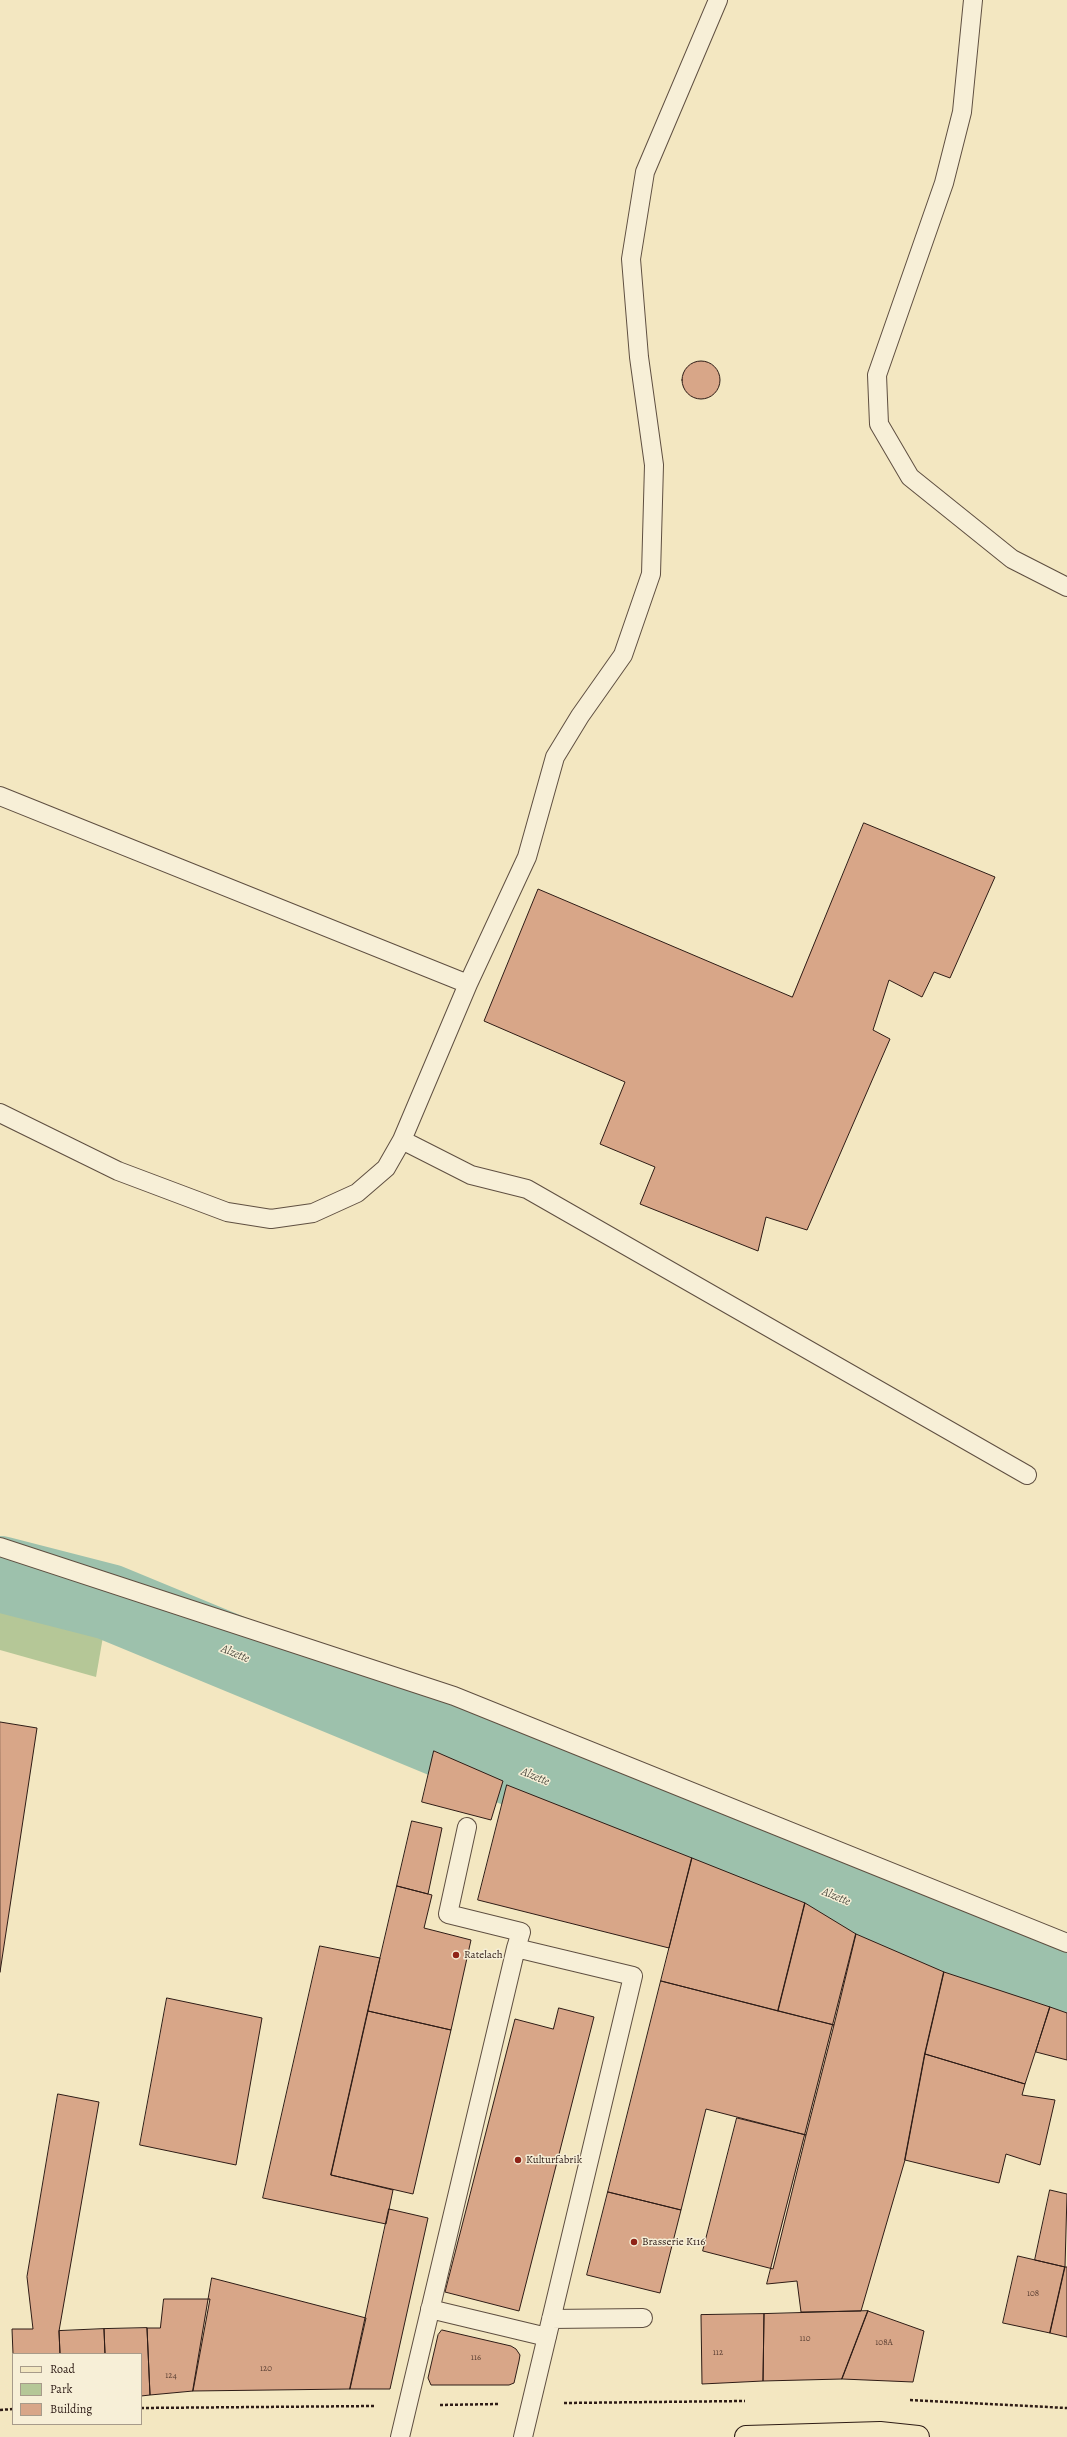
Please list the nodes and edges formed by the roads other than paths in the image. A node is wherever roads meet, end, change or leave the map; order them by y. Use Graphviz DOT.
graph roads {
  1 [pos="718,0"];
  2 [pos="973,0"];
  3 [pos="1067,586"];
  4 [pos="0,796"];
  5 [pos="468,984"];
  6 [pos="0,1113"];
  7 [pos="402,1140"];
  8 [pos="1026,1475"];
  9 [pos="0,1547"];
  10 [pos="467,1827"];
  11 [pos="1067,1943"];
  12 [pos="516,1948"];
  13 [pos="430,2309"];
  14 [pos="643,2318"];
  15 [pos="551,2319"];
  16 [pos="547,2337"];
  17 [pos="400,2437"];
  18 [pos="523,2437"];
  19 [pos="746,2437"];
  20 [pos="918,2437"];
  1 -- 5 [label="lane"];
  2 -- 3 [label="lane"];
  4 -- 5 [label="lane"];
  5 -- 7 [label="lane"];
  6 -- 7 [label="lane"];
  7 -- 8 [label="lane"];
  9 -- 11 [label="lane"];
  10 -- 12 [label="lane"];
  12 -- 13 [label="lane"];
  12 -- 15 [label="lane"];
  13 -- 16 [label="lane"];
  13 -- 17 [label="lane"];
  14 -- 15 [label="lane"];
  15 -- 16 [label="lane"];
  16 -- 18 [label="lane"];
  19 -- 20 [label="main road"];
}
